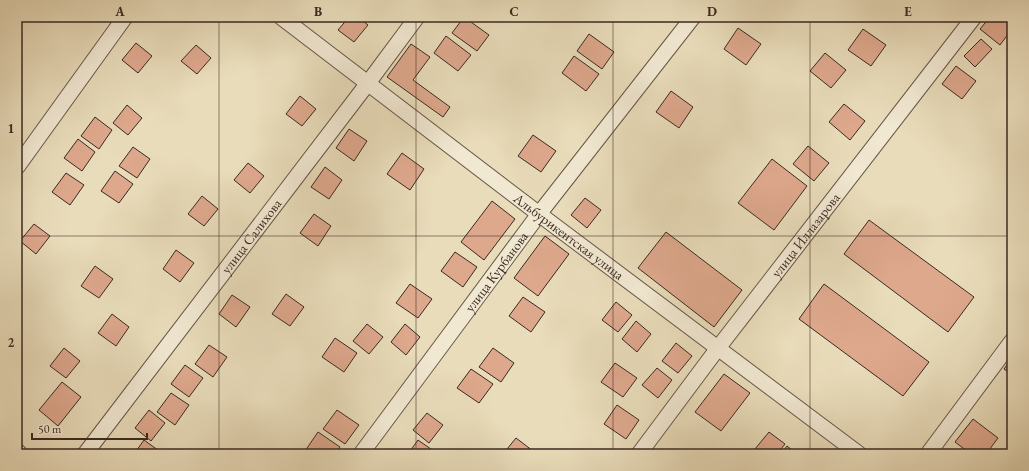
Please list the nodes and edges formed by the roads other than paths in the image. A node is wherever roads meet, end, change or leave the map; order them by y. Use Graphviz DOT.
graph roads {
  1 [pos="125,17"];
  2 [pos="281,17"];
  3 [pos="417,17"];
  4 [pos="693,17"];
  5 [pos="974,17"];
  6 [pos="368,83"];
  7 [pos="17,167"];
  8 [pos="539,214"];
  9 [pos="1012,341"];
  10 [pos="718,348"];
  11 [pos="17,451"];
  12 [pos="20,454"];
  13 [pos="85,454"];
  14 [pos="361,454"];
  15 [pos="639,454"];
  16 [pos="859,454"];
  17 [pos="928,454"];
  1 -- 7 [label="street"];
  2 -- 6 [label="street, Альбурикентская улица"];
  3 -- 6 [label="street, улица Салихова"];
  4 -- 8 [label="street, улица Курбанова"];
  5 -- 10 [label="street, улица Иллазарова"];
  6 -- 8 [label="street, Альбурикентская улица"];
  6 -- 13 [label="street, улица Салихова"];
  8 -- 10 [label="street, Альбурикентская улица"];
  8 -- 14 [label="street, улица Курбанова"];
  9 -- 17 [label="street"];
  10 -- 15 [label="street, улица Иллазарова"];
  10 -- 16 [label="street, Альбурикентская улица"];
  11 -- 12 [label="street"];
}
